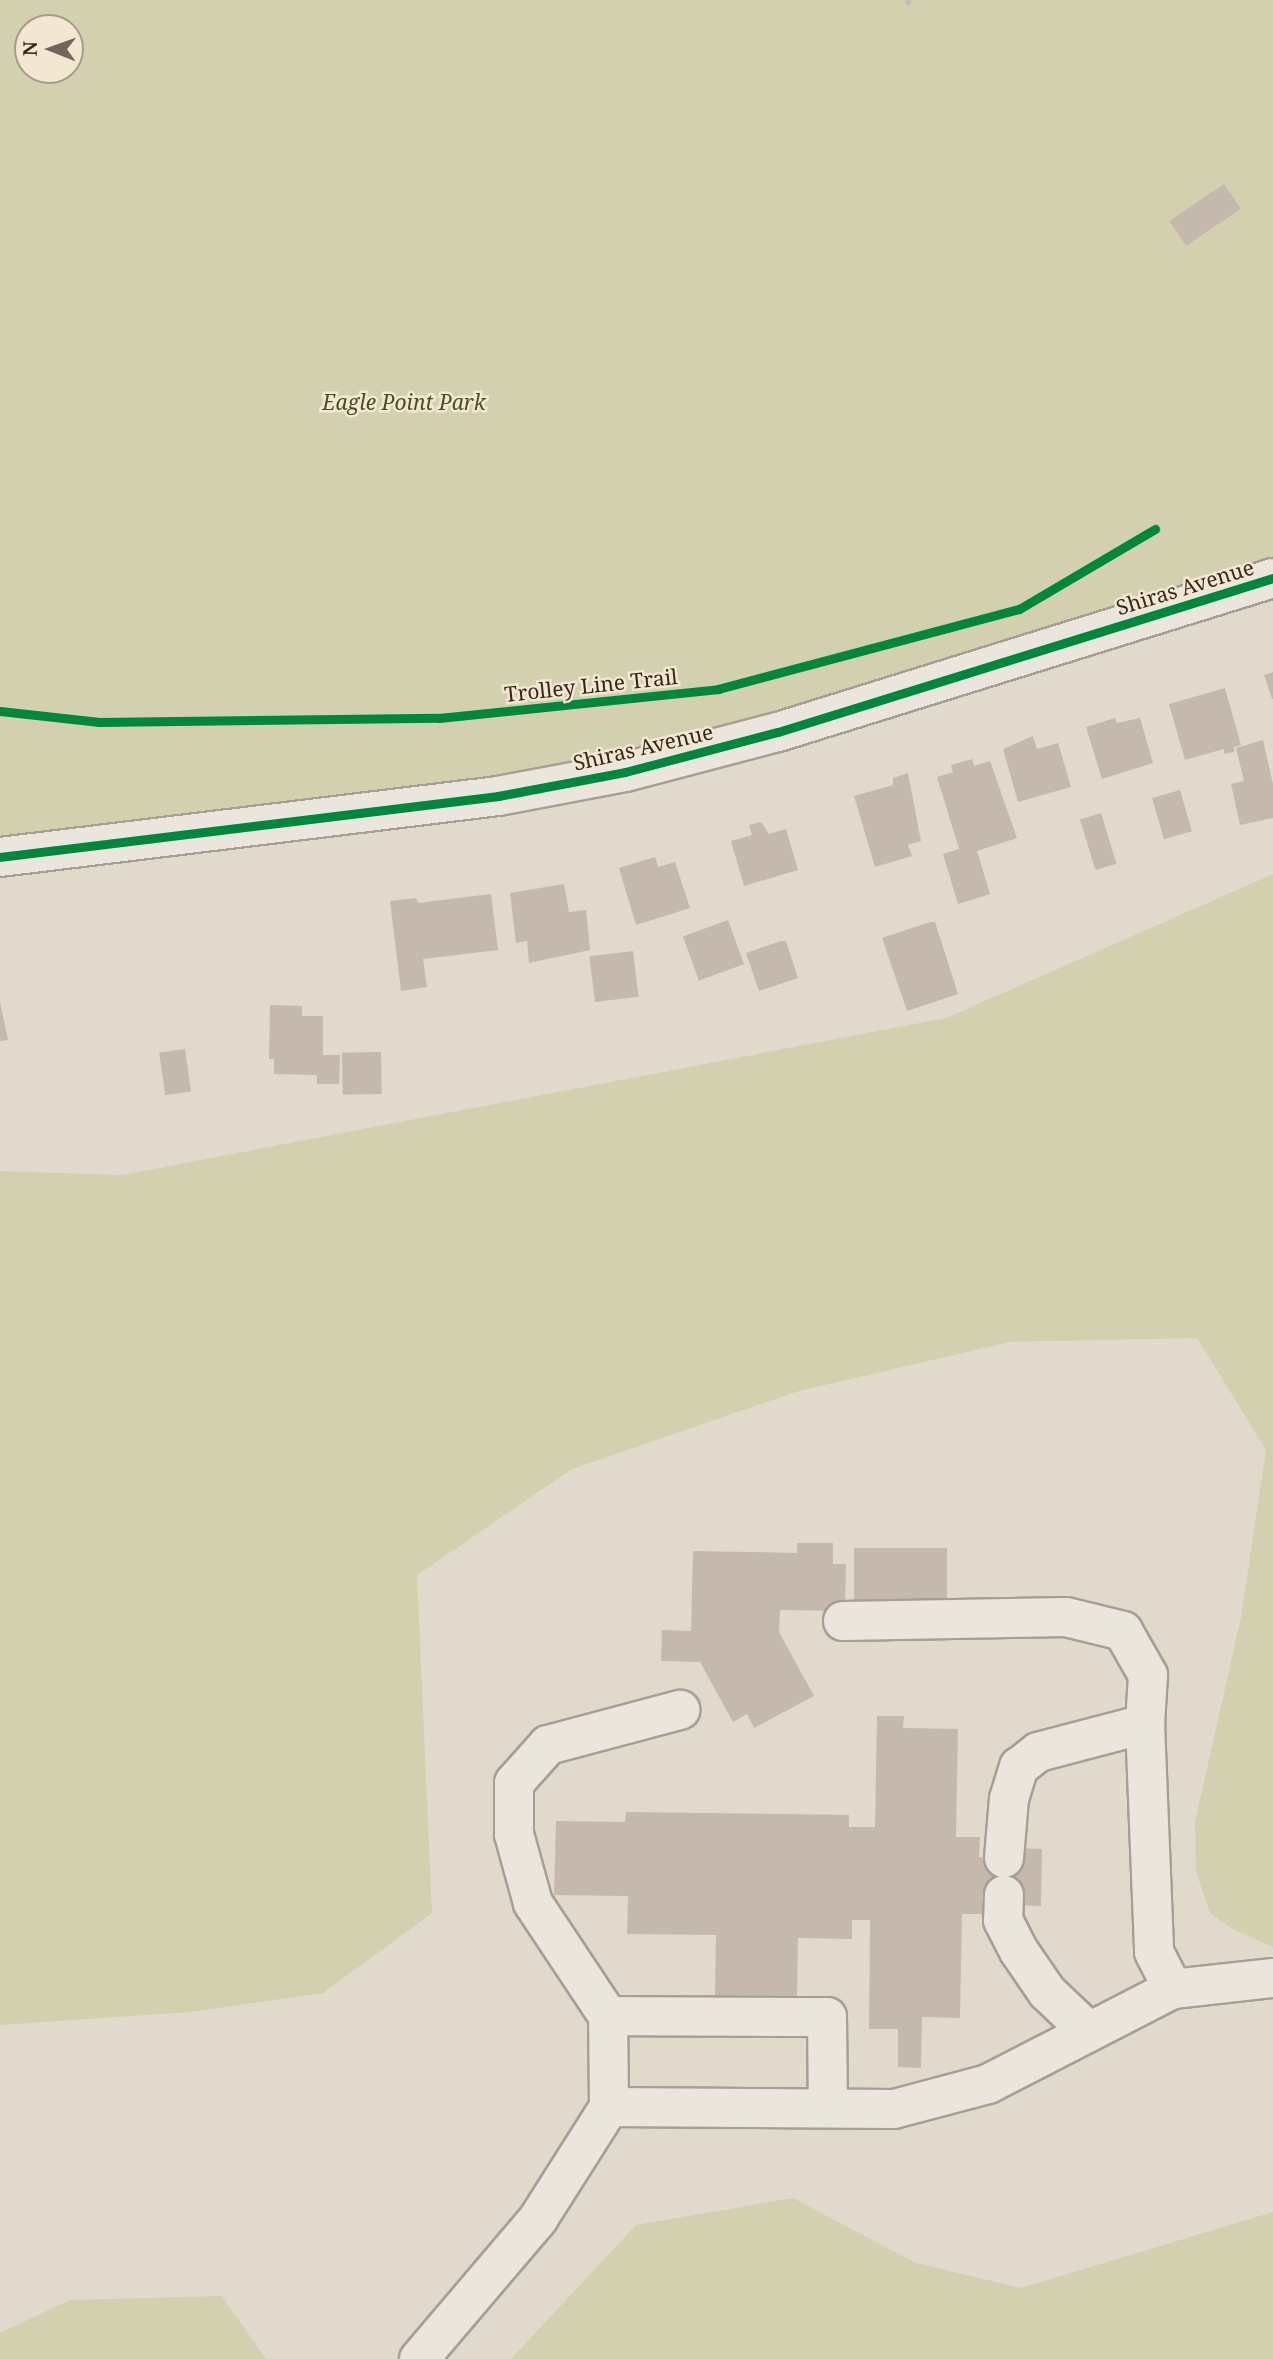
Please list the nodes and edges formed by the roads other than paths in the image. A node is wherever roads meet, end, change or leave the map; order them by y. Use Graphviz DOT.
graph roads {
  1 [pos="1273,578"];
  2 [pos="0,857"];
  3 [pos="843,1621"];
  4 [pos="680,1710"];
  5 [pos="1145,1724"];
  6 [pos="1004,1858"];
  7 [pos="1004,1895"];
  8 [pos="1273,1978"];
  9 [pos="1173,1989"];
  10 [pos="608,2016"];
  11 [pos="1087,2030"];
  12 [pos="609,2107"];
  13 [pos="828,2108"];
  14 [pos="419,2359"];
  1 -- 2 [label="street, Shiras Avenue"];
  3 -- 5 [label="street"];
  4 -- 10 [label="street"];
  5 -- 6 [label="street"];
  5 -- 9 [label="street"];
  7 -- 11 [label="street"];
  8 -- 9 [label="street"];
  9 -- 11 [label="street"];
  10 -- 12 [label="street"];
  10 -- 13 [label="street"];
  11 -- 13 [label="street"];
  12 -- 13 [label="street"];
  12 -- 14 [label="street"];
}
